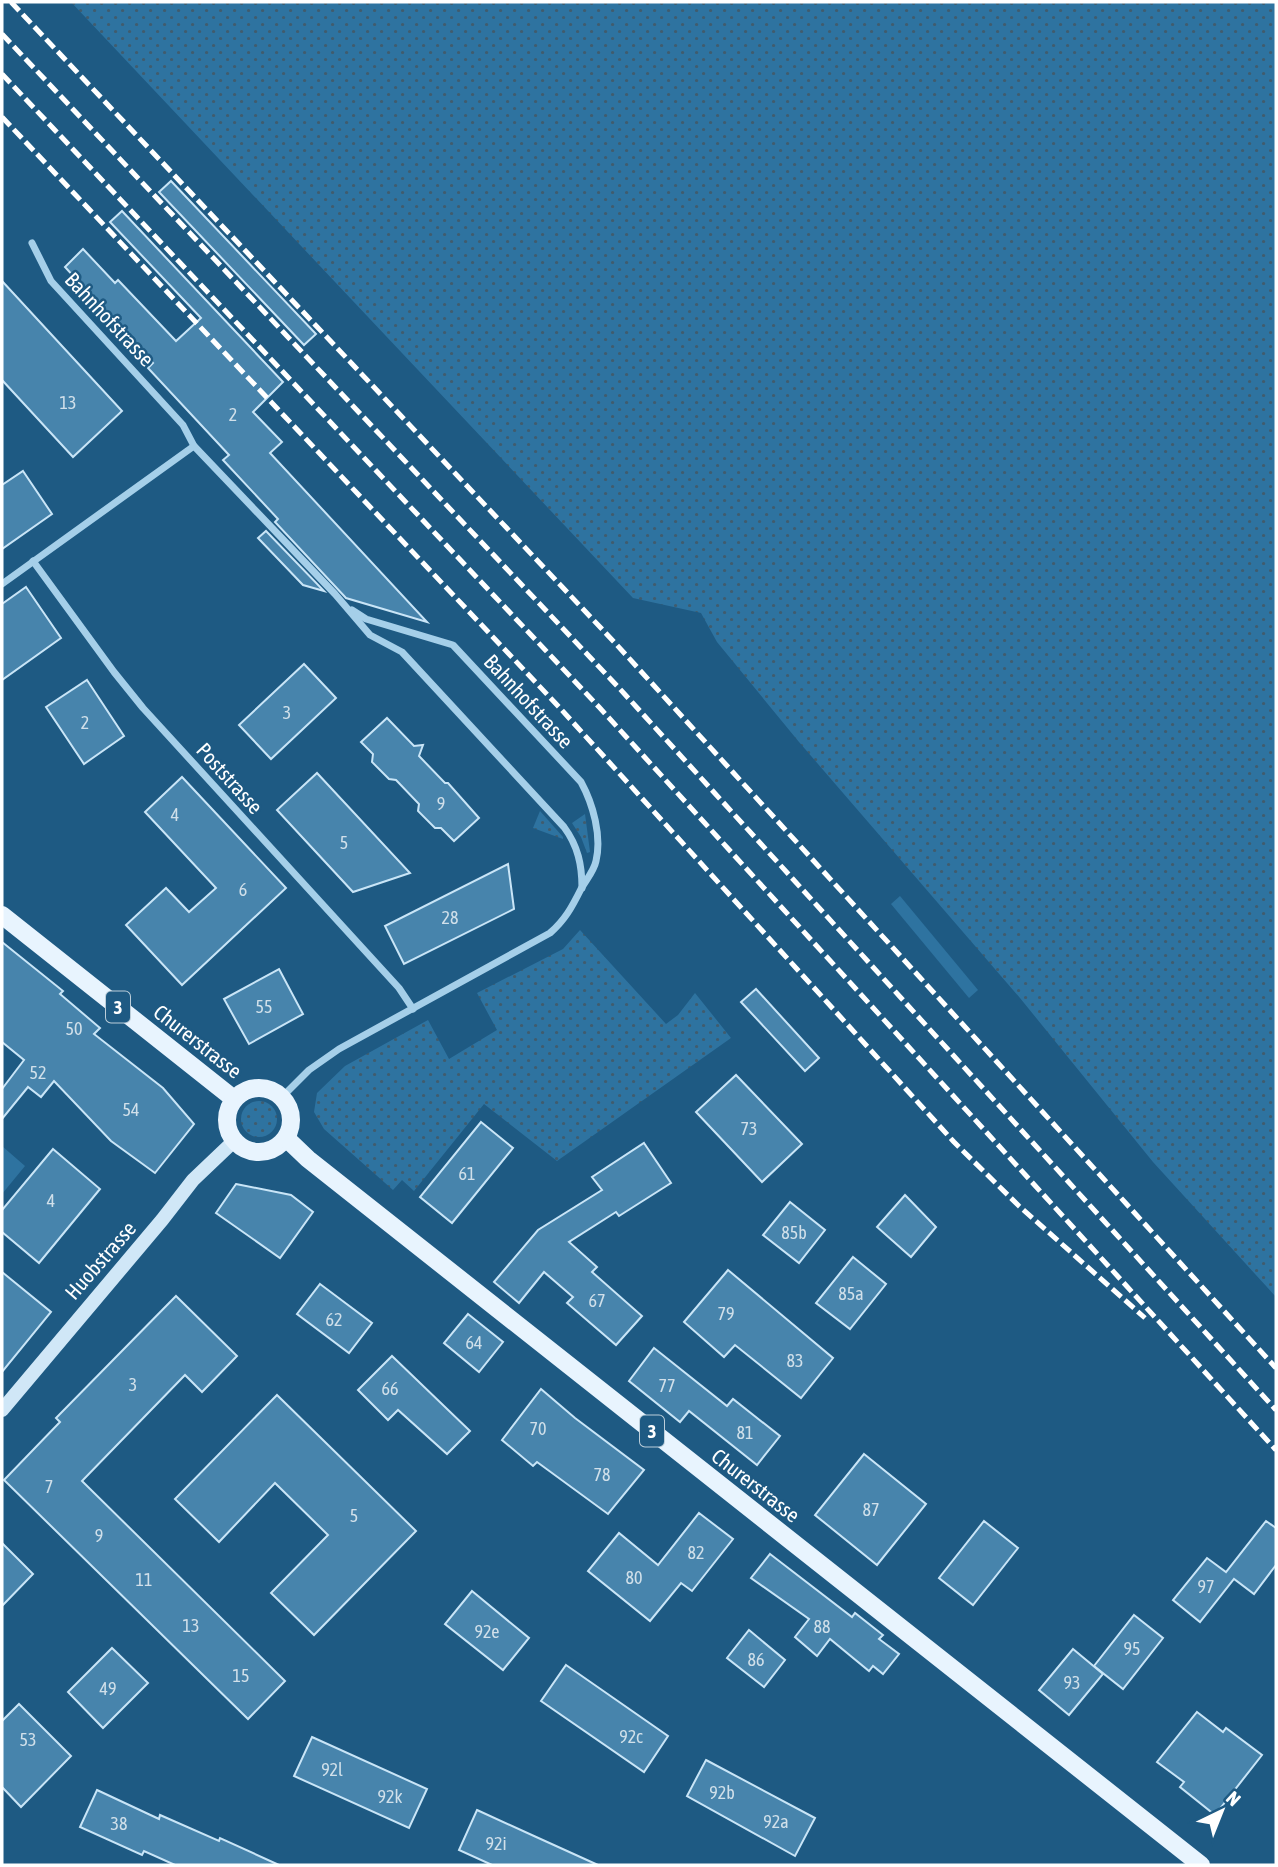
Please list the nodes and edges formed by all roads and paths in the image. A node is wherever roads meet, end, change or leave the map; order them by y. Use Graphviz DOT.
graph roads {
  1 [pos="33,243"];
  2 [pos="194,446"];
  3 [pos="33,561"];
  4 [pos="2,584"];
  5 [pos="346,606"];
  6 [pos="582,888"];
  7 [pos="2,915"];
  8 [pos="413,1009"];
  9 [pos="282,1097"];
  10 [pos="234,1099"];
  11 [pos="286,1139"];
  12 [pos="234,1141"];
  13 [pos="2,1410"];
  14 [pos="1201,1865"];
  1 -- 2 [label="street, Bahnhofstrasse"];
  2 -- 3 [label="street"];
  2 -- 5 [label="street, Bahnhofstrasse"];
  3 -- 4 [label="street"];
  3 -- 8 [label="street, Poststrasse"];
  5 -- 6 [label="street, Bahnhofstrasse"];
  5 -- 6 [label="street, Bahnhofstrasse"];
  6 -- 8 [label="street, Bahnhofstrasse"];
  7 -- 10 [label="main road, Churerstrasse / 3"];
  8 -- 9 [label="street, Bahnhofstrasse"];
  9 -- 10 [label="main road"];
  9 -- 11 [label="main road"];
  10 -- 12 [label="main road"];
  11 -- 12 [label="main road"];
  11 -- 14 [label="main road, Churerstrasse / 3"];
  12 -- 13 [label="street, Huobstrasse"];
}
